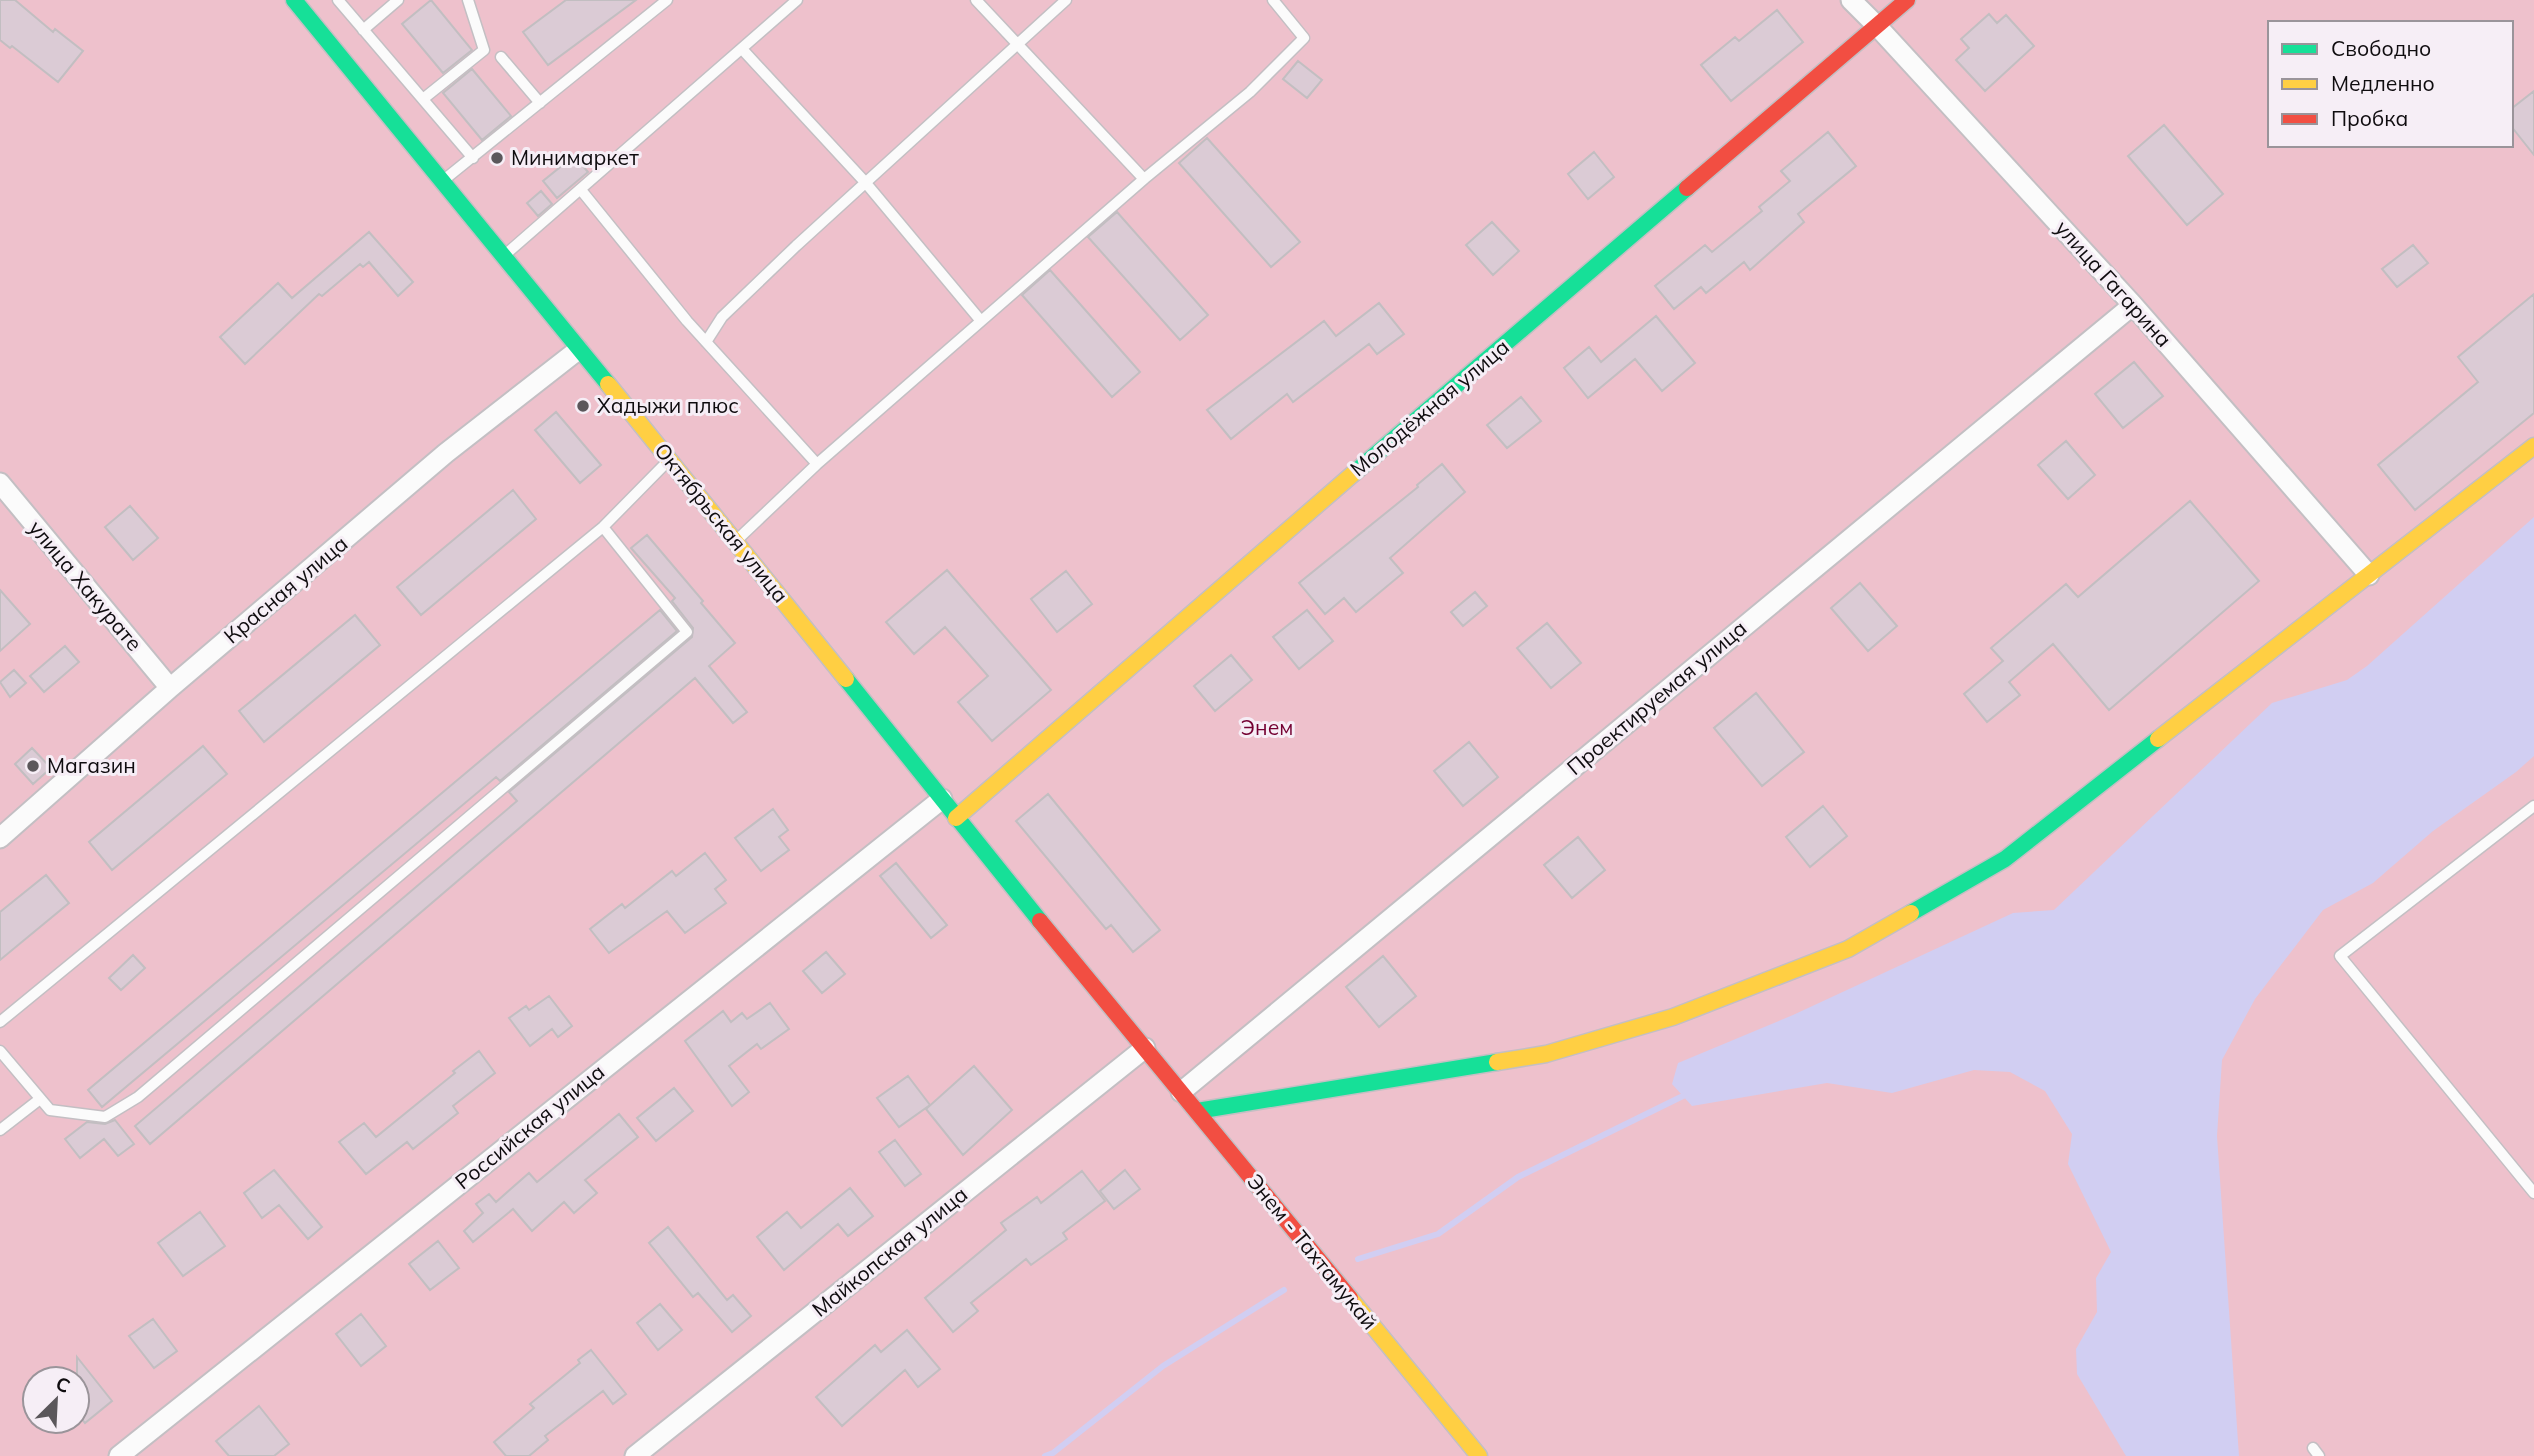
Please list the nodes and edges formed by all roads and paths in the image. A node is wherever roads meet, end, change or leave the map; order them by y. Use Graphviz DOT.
graph roads {
  1 [pos="294,0"];
  2 [pos="338,0"];
  3 [pos="398,0"];
  4 [pos="468,0"];
  5 [pos="667,0"];
  6 [pos="797,0"];
  7 [pos="976,0"];
  8 [pos="1066,0"];
  9 [pos="1273,0"];
  10 [pos="1851,0"];
  11 [pos="1907,0"];
  12 [pos="1878,26"];
  13 [pos="363,30"];
  14 [pos="1017,45"];
  15 [pos="742,49"];
  16 [pos="501,57"];
  17 [pos="423,99"];
  18 [pos="540,103"];
  19 [pos="473,158"];
  20 [pos="1144,179"];
  21 [pos="442,181"];
  22 [pos="865,182"];
  23 [pos="581,190"];
  24 [pos="503,257"];
  25 [pos="2133,304"];
  26 [pos="981,321"];
  27 [pos="706,342"];
  28 [pos="578,350"];
  29 [pos="2534,446"];
  30 [pos="669,460"];
  31 [pos="817,464"];
  32 [pos="0,483"];
  33 [pos="603,527"];
  34 [pos="737,541"];
  35 [pos="2369,575"];
  36 [pos="170,688"];
  37 [pos="942,799"];
  38 [pos="2534,806"];
  39 [pos="956,818"];
  40 [pos="0,838"];
  41 [pos="0,1022"];
  42 [pos="1145,1048"];
  43 [pos="0,1051"];
  44 [pos="1181,1092"];
  45 [pos="40,1099"];
  46 [pos="1198,1111"];
  47 [pos="0,1130"];
  48 [pos="2534,1193"];
  49 [pos="119,1456"];
  50 [pos="635,1456"];
  51 [pos="1479,1456"];
  1 -- 21 [label="street, Октябрьская улица"];
  2 -- 13 [label="lane"];
  3 -- 13 [label="lane"];
  4 -- 17 [label="lane"];
  5 -- 18 [label="lane"];
  6 -- 15 [label="lane"];
  7 -- 14 [label="lane"];
  8 -- 14 [label="lane"];
  9 -- 20 [label="lane"];
  10 -- 12 [label="street, улица Гагарина"];
  11 -- 12 [label="street, Молодёжная улица"];
  12 -- 25 [label="street, улица Гагарина"];
  12 -- 39 [label="street, Молодёжная улица"];
  13 -- 17 [label="lane"];
  14 -- 20 [label="lane"];
  14 -- 22 [label="lane"];
  15 -- 22 [label="lane"];
  15 -- 23 [label="lane"];
  16 -- 18 [label="lane"];
  17 -- 19 [label="lane"];
  18 -- 19 [label="lane"];
  19 -- 21 [label="lane"];
  20 -- 26 [label="lane"];
  21 -- 24 [label="street, Октябрьская улица"];
  22 -- 26 [label="lane"];
  22 -- 27 [label="lane"];
  23 -- 24 [label="lane"];
  23 -- 27 [label="lane"];
  24 -- 28 [label="street, Октябрьская улица"];
  25 -- 35 [label="street, улица Гагарина"];
  25 -- 44 [label="street, Проектируемая улица"];
  26 -- 31 [label="lane"];
  27 -- 31 [label="lane"];
  28 -- 30 [label="street, Октябрьская улица"];
  28 -- 36 [label="street, Красная улица"];
  29 -- 35 [label="street"];
  30 -- 33 [label="lane"];
  30 -- 34 [label="street, Октябрьская улица"];
  31 -- 34 [label="lane"];
  32 -- 36 [label="street, улица Хакурате"];
  33 -- 41 [label="lane"];
  33 -- 45 [label="lane"];
  34 -- 37 [label="street, Октябрьская улица"];
  35 -- 46 [label="street"];
  36 -- 40 [label="street, Красная улица"];
  37 -- 39 [label="street, Октябрьская улица"];
  37 -- 49 [label="street, Российская улица"];
  38 -- 48 [label="lane"];
  39 -- 42 [label="street, Октябрьская улица"];
  42 -- 44 [label="street, Энем - Тахтамукай"];
  42 -- 50 [label="street, Майкопская улица"];
  43 -- 45 [label="lane"];
  44 -- 46 [label="street, Энем - Тахтамукай"];
  45 -- 47 [label="lane"];
  46 -- 51 [label="street, Энем - Тахтамукай"];
}
